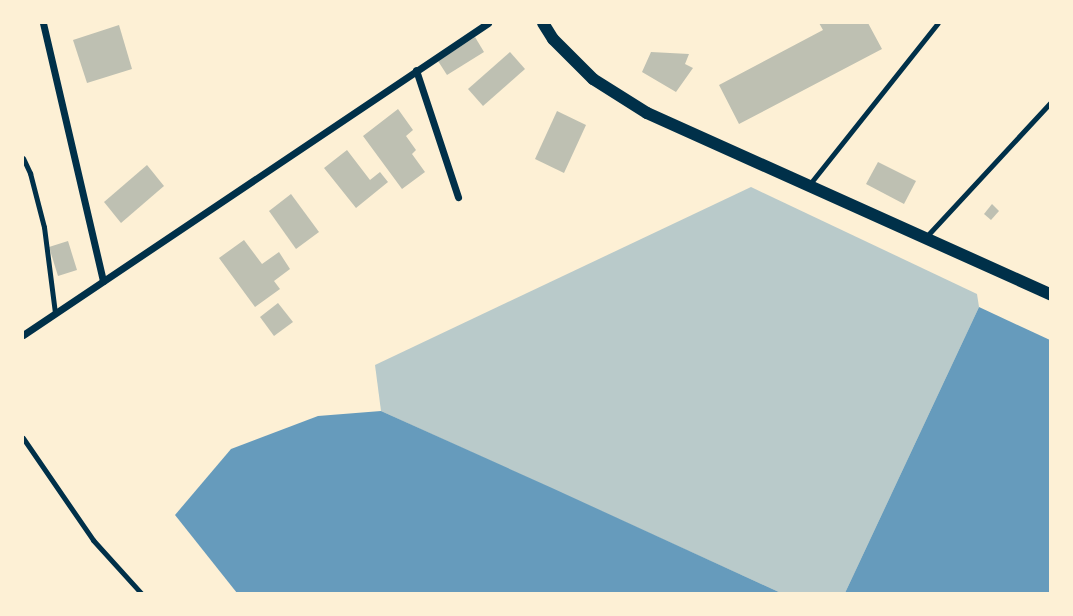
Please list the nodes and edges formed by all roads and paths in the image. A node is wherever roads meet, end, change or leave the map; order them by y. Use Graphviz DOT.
graph roads {
  1 [pos="43,23"];
  2 [pos="488,23"];
  3 [pos="543,23"];
  4 [pos="937,23"];
  5 [pos="416,70"];
  6 [pos="1050,103"];
  7 [pos="23,158"];
  8 [pos="809,185"];
  9 [pos="458,197"];
  10 [pos="925,238"];
  11 [pos="103,281"];
  12 [pos="1050,294"];
  13 [pos="55,313"];
  14 [pos="23,335"];
  15 [pos="23,438"];
  16 [pos="141,593"];
  1 -- 11 [label="street"];
  2 -- 5 [label="street"];
  3 -- 8 [label="street"];
  4 -- 8 [label="lane"];
  5 -- 9 [label="street"];
  5 -- 11 [label="street"];
  6 -- 10 [label="lane"];
  7 -- 13 [label="lane"];
  8 -- 10 [label="street"];
  10 -- 12 [label="street"];
  11 -- 13 [label="street"];
  13 -- 14 [label="street"];
  15 -- 16 [label="lane"];
}
